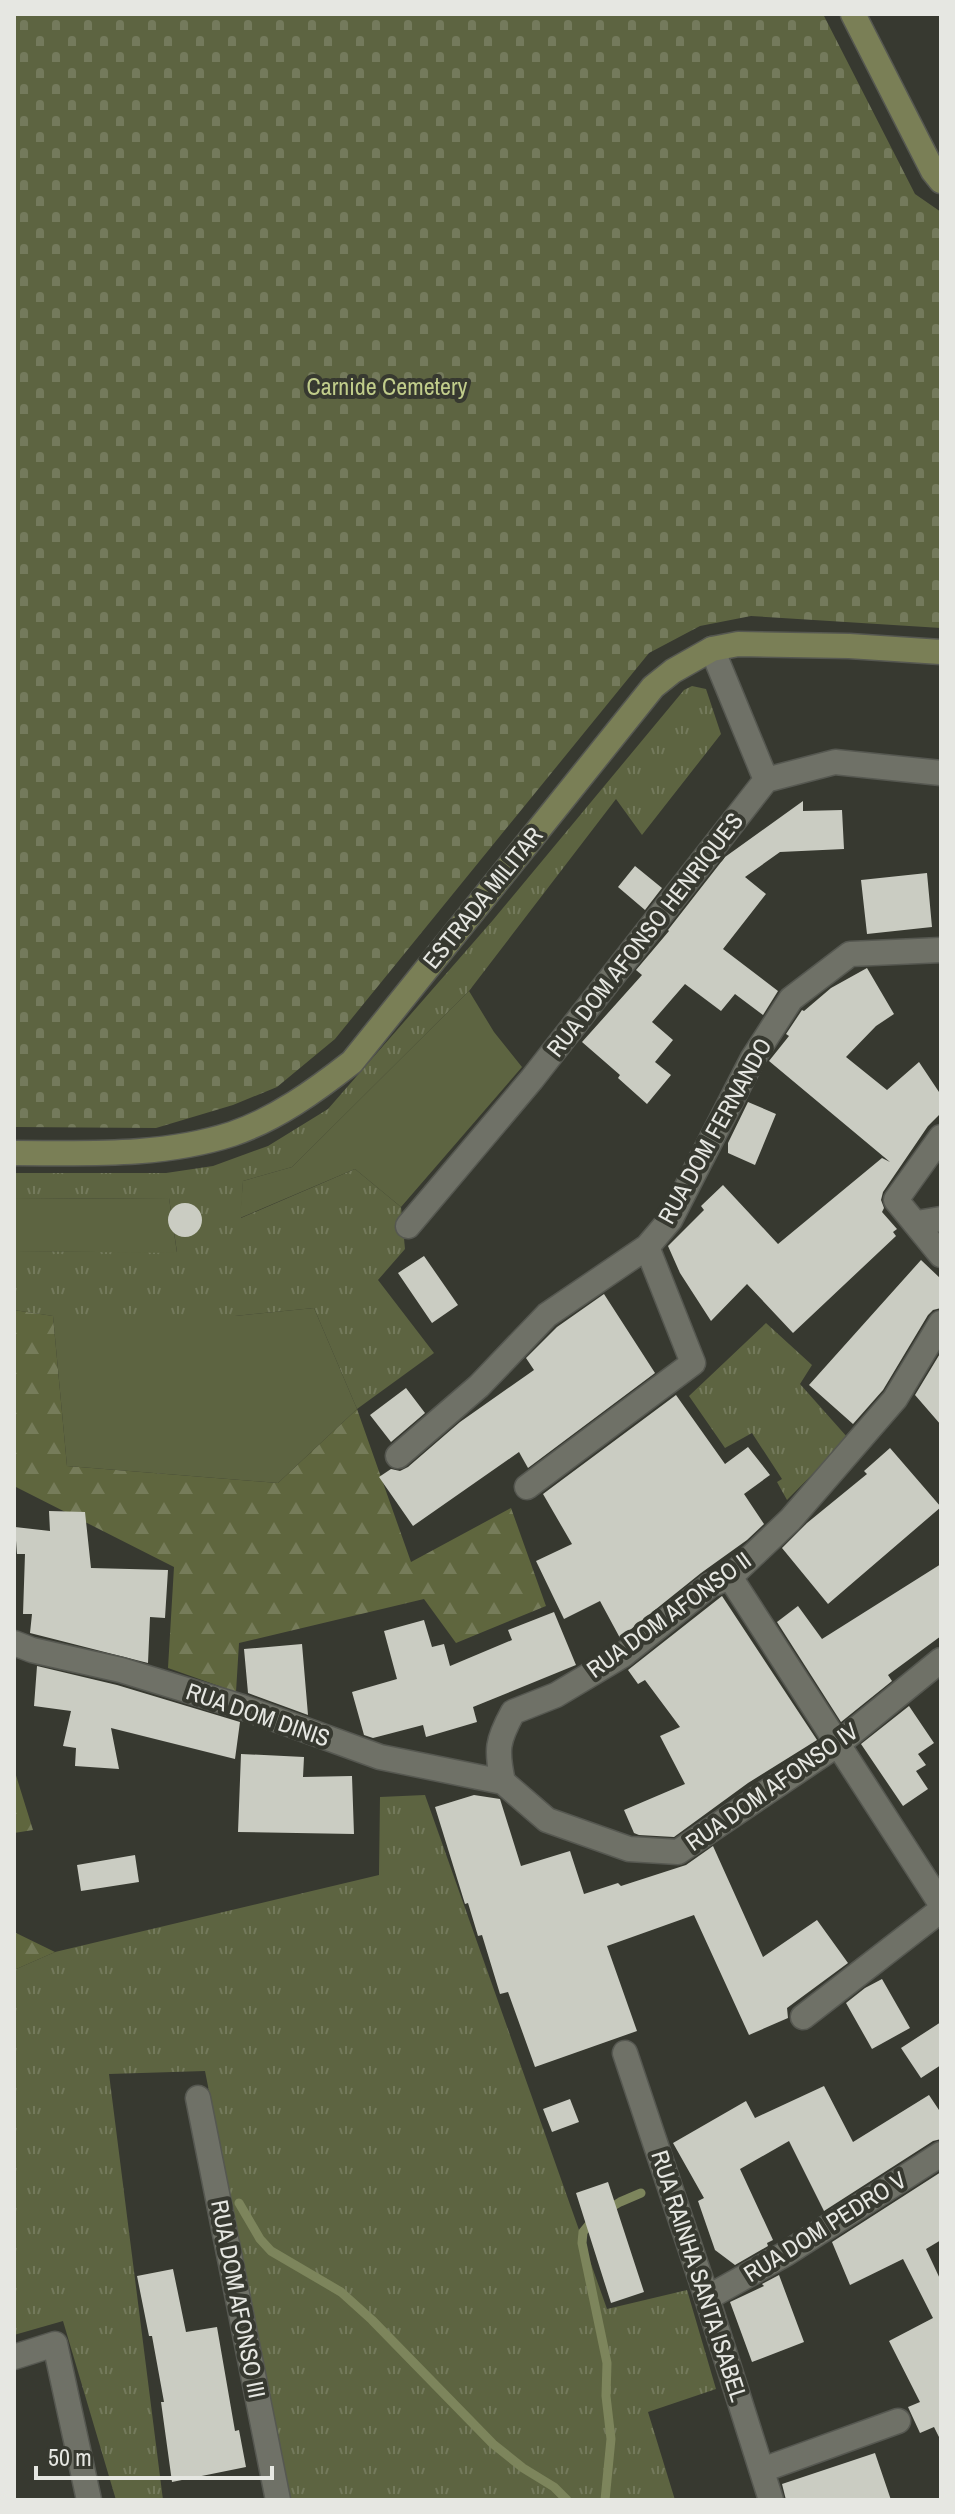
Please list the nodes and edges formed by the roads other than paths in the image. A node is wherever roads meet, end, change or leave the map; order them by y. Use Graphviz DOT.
graph roads {
  1 [pos="853,14"];
  2 [pos="938,174"];
  3 [pos="712,649"];
  4 [pos="941,652"];
  5 [pos="941,773"];
  6 [pos="766,780"];
  7 [pos="941,950"];
  8 [pos="941,1137"];
  9 [pos="14,1153"];
  10 [pos="929,1221"];
  11 [pos="408,1226"];
  12 [pos="647,1247"];
  13 [pos="941,1255"];
  14 [pos="941,1323"];
  15 [pos="398,1456"];
  16 [pos="527,1487"];
  17 [pos="730,1577"];
  18 [pos="14,1643"];
  19 [pos="941,1660"];
  20 [pos="838,1744"];
  21 [pos="503,1782"];
  22 [pos="941,1904"];
  23 [pos="941,1910"];
  24 [pos="803,2017"];
  25 [pos="625,2053"];
  26 [pos="198,2098"];
  27 [pos="941,2154"];
  28 [pos="707,2298"];
  29 [pos="14,2357"];
  30 [pos="898,2421"];
  31 [pos="762,2470"];
  32 [pos="89,2500"];
  33 [pos="278,2500"];
  34 [pos="771,2500"];
  1 -- 2 [label="street"];
  3 -- 4 [label="street, ESTRADA MILITAR"];
  3 -- 6 [label="street"];
  3 -- 9 [label="street, ESTRADA MILITAR"];
  5 -- 6 [label="street"];
  6 -- 11 [label="street, RUA DOM AFONSO HENRIQUES"];
  7 -- 12 [label="street, RUA DOM FERNANDO"];
  8 -- 10 [label="street"];
  10 -- 13 [label="street"];
  12 -- 15 [label="street, RUA DOM FERNANDO"];
  12 -- 16 [label="street"];
  14 -- 17 [label="street, RUA DOM AFONSO II"];
  17 -- 20 [label="street"];
  17 -- 21 [label="street, RUA DOM AFONSO II"];
  18 -- 21 [label="street, RUA DOM DINIS"];
  19 -- 20 [label="street, RUA DOM AFONSO IV"];
  20 -- 21 [label="street, RUA DOM AFONSO IV"];
  20 -- 22 [label="street"];
  23 -- 24 [label="street"];
  25 -- 28 [label="street, RUA RAINHA SANTA ISABEL"];
  26 -- 33 [label="street, RUA DOM AFONSO III"];
  27 -- 28 [label="street, RUA DOM PEDRO V"];
  28 -- 31 [label="street, RUA RAINHA SANTA ISABEL"];
  29 -- 32 [label="street"];
  30 -- 31 [label="street"];
  31 -- 34 [label="street, RUA RAINHA SANTA ISABEL"];
}
